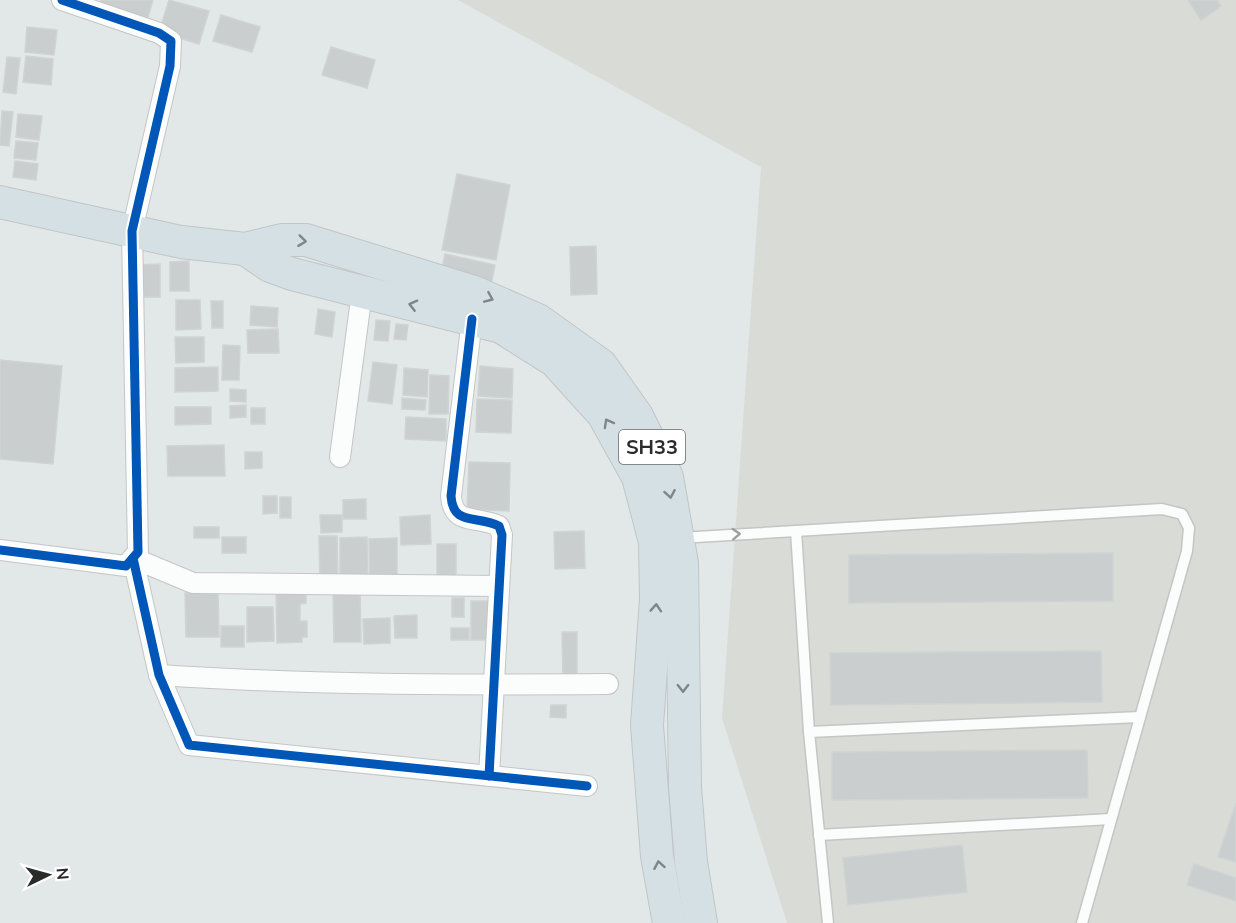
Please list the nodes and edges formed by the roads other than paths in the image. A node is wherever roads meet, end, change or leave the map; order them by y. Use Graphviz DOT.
graph roads {
  1 [pos="62,0"];
  2 [pos="0,202"];
  3 [pos="132,231"];
  4 [pos="245,249"];
  5 [pos="362,292"];
  6 [pos="471,319"];
  7 [pos="340,457"];
  8 [pos="796,531"];
  9 [pos="666,540"];
  10 [pos="0,550"];
  11 [pos="133,558"];
  12 [pos="499,586"];
  13 [pos="159,675"];
  14 [pos="608,684"];
  15 [pos="493,685"];
  16 [pos="1140,717"];
  17 [pos="809,732"];
  18 [pos="489,776"];
  19 [pos="587,786"];
  20 [pos="1111,819"];
  21 [pos="819,835"];
  22 [pos="669,923"];
  23 [pos="701,923"];
  24 [pos="828,923"];
  25 [pos="1082,923"];
  1 -- 3 [label="street"];
  2 -- 3 [label="main road, SH33"];
  3 -- 4 [label="main road, SH33"];
  3 -- 11 [label="street"];
  4 -- 5 [label="main road, SH33"];
  4 -- 9 [label="main road, SH33, one-way"];
  6 -- 5 [label="main road, SH33, one-way"];
  5 -- 7 [label="street"];
  9 -- 6 [label="main road, SH33, one-way"];
  6 -- 12 [label="street"];
  9 -- 8 [label="lane, one-way"];
  8 -- 16 [label="lane"];
  8 -- 17 [label="lane"];
  22 -- 9 [label="main road, SH33, one-way"];
  9 -- 23 [label="main road, SH33, one-way"];
  10 -- 11 [label="street"];
  11 -- 12 [label="street"];
  11 -- 13 [label="street"];
  12 -- 15 [label="street"];
  13 -- 15 [label="street"];
  13 -- 18 [label="street"];
  14 -- 15 [label="street"];
  15 -- 18 [label="street"];
  16 -- 17 [label="lane"];
  16 -- 20 [label="lane"];
  17 -- 21 [label="lane"];
  18 -- 19 [label="street"];
  20 -- 21 [label="lane"];
  20 -- 25 [label="lane"];
  21 -- 24 [label="lane"];
}
